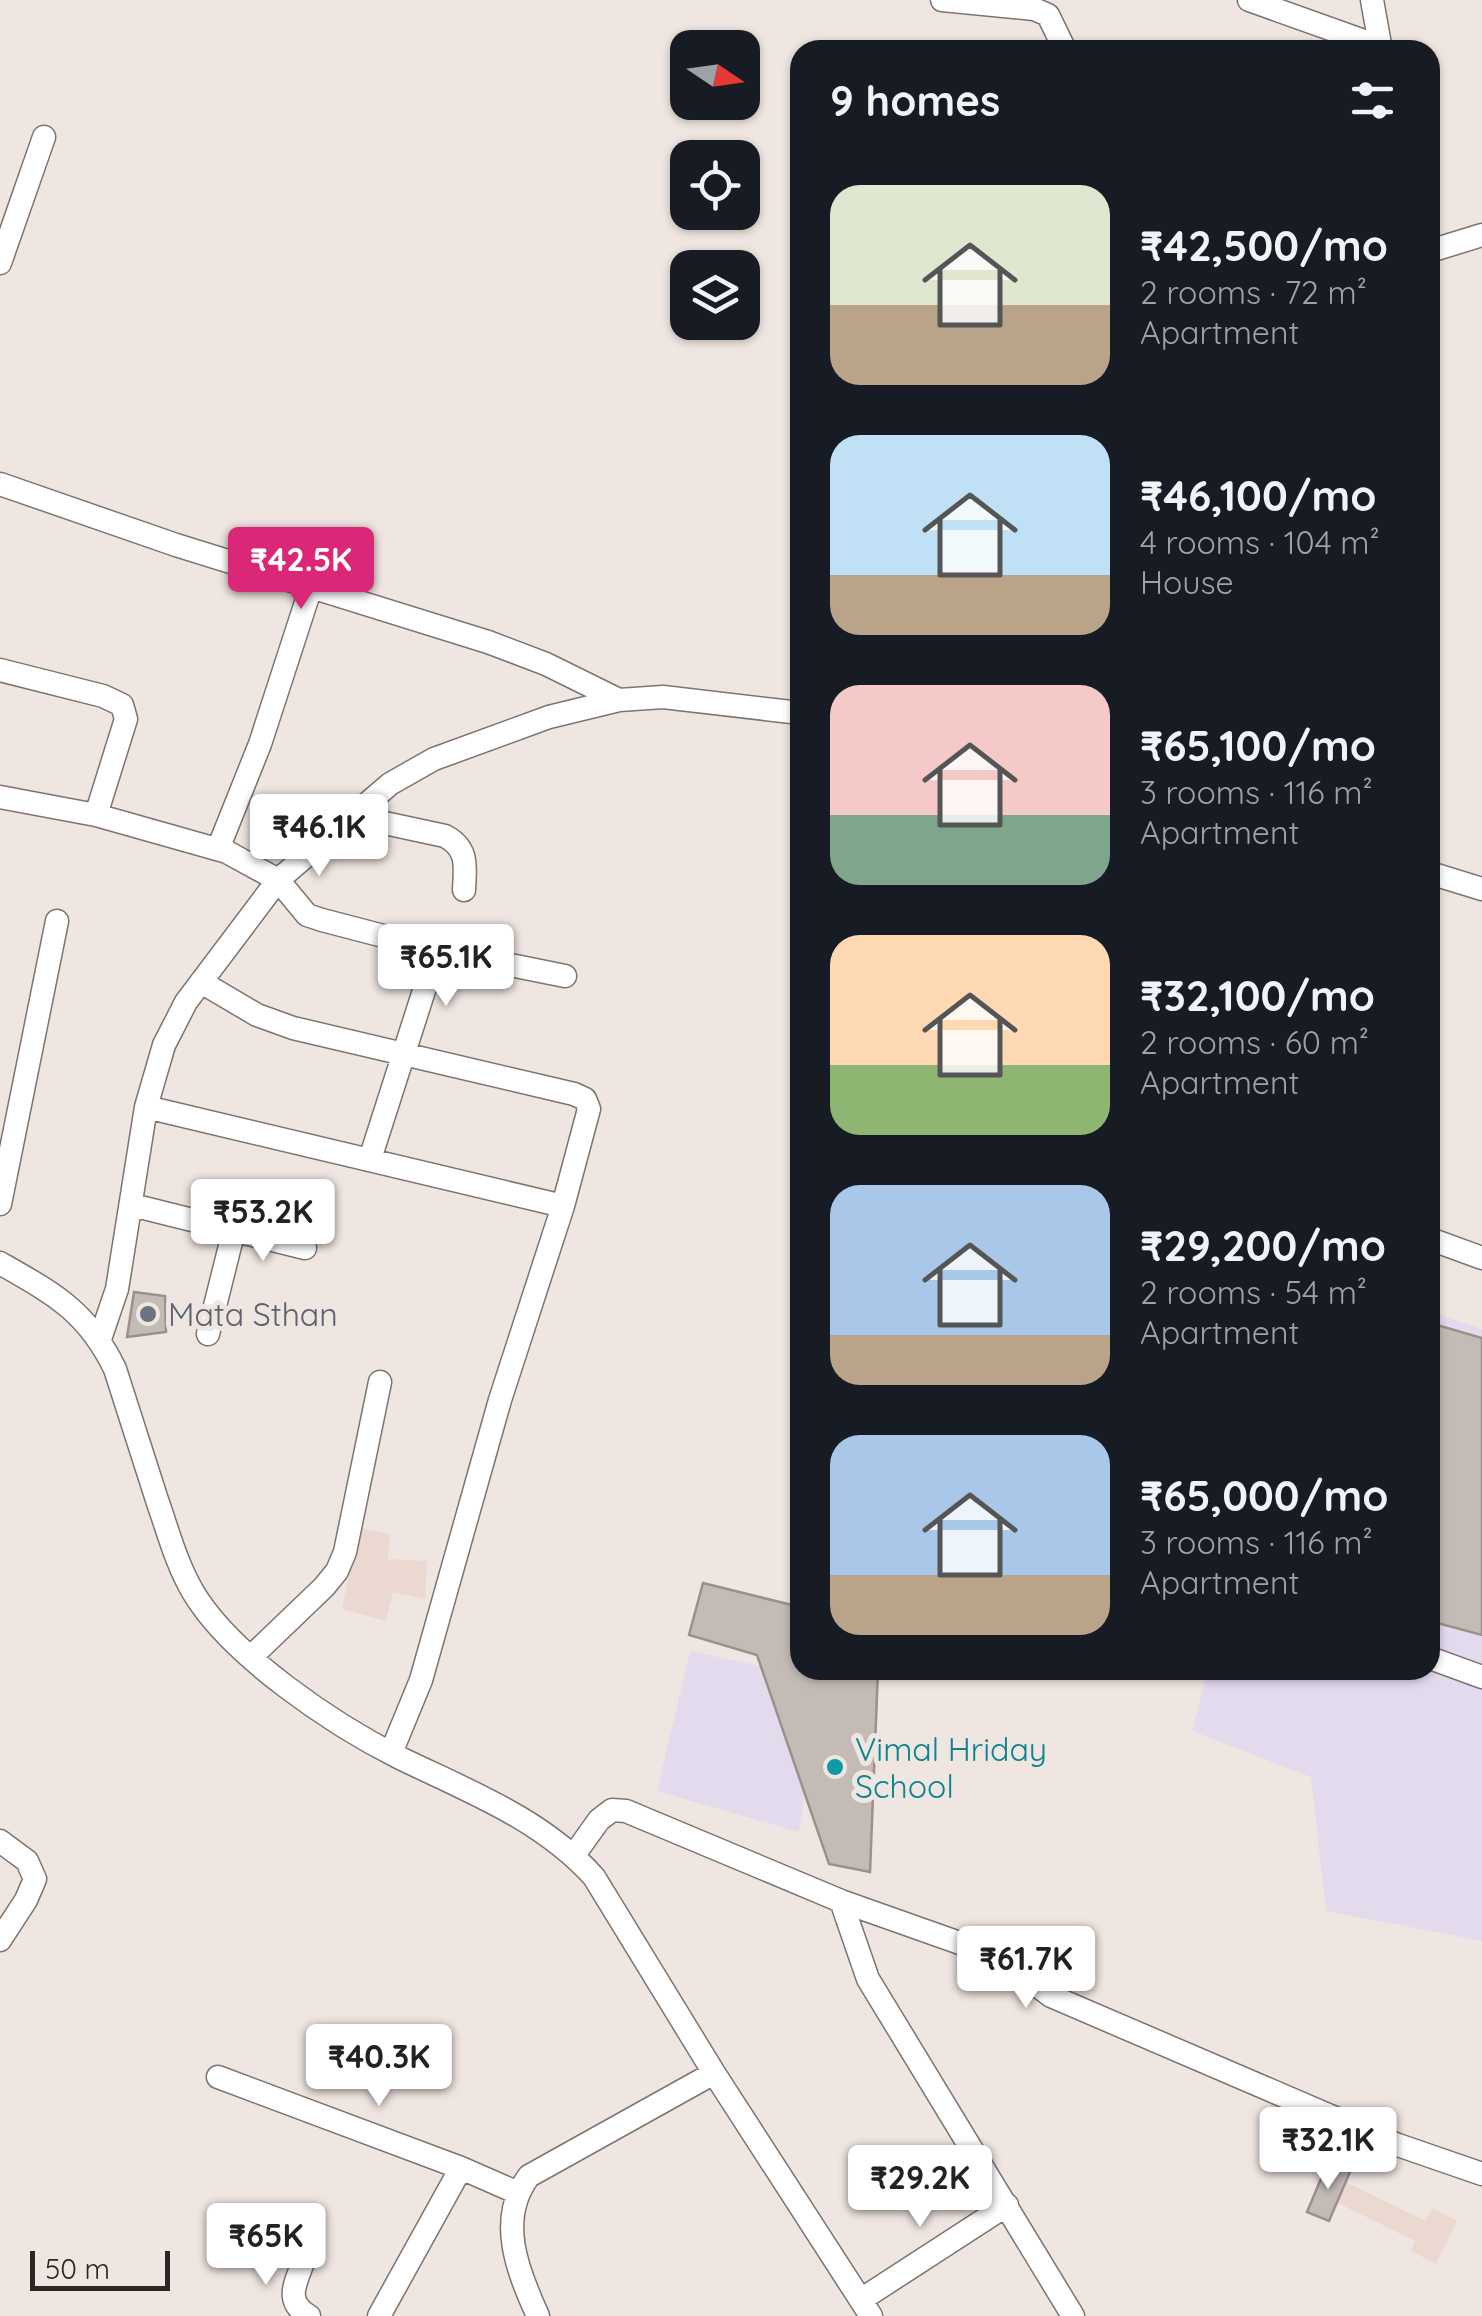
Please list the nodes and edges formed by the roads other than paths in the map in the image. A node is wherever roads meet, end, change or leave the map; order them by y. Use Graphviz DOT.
graph roads {
  1 [pos="942,0"];
  2 [pos="1249,0"];
  3 [pos="1372,0"];
  4 [pos="1060,40"];
  5 [pos="1359,40"];
  6 [pos="1380,40"];
  7 [pos="44,137"];
  8 [pos="1482,235"];
  9 [pos="1440,248"];
  10 [pos="0,263"];
  11 [pos="0,484"];
  12 [pos="311,587"];
  13 [pos="0,670"];
  14 [pos="619,700"];
  15 [pos="790,712"];
  16 [pos="0,797"];
  17 [pos="96,815"];
  18 [pos="352,816"];
  19 [pos="218,849"];
  20 [pos="1440,876"];
  21 [pos="278,880"];
  22 [pos="1482,889"];
  23 [pos="464,890"];
  24 [pos="58,921"];
  25 [pos="437,950"];
  26 [pos="565,976"];
  27 [pos="201,982"];
  28 [pos="404,1052"];
  29 [pos="11,1090"];
  30 [pos="146,1107"];
  31 [pos="370,1159"];
  32 [pos="0,1204"];
  33 [pos="132,1205"];
  34 [pos="563,1206"];
  35 [pos="234,1230"];
  36 [pos="1440,1243"];
  37 [pos="305,1248"];
  38 [pos="1482,1258"];
  39 [pos="0,1263"];
  40 [pos="208,1334"];
  41 [pos="100,1339"];
  42 [pos="380,1382"];
  43 [pos="252,1656"];
  44 [pos="1440,1662"];
  45 [pos="1482,1677"];
  46 [pos="390,1753"];
  47 [pos="0,1841"];
  48 [pos="574,1855"];
  49 [pos="841,1901"];
  50 [pos="0,1940"];
  51 [pos="714,2073"];
  52 [pos="218,2077"];
  53 [pos="461,2168"];
  54 [pos="1482,2174"];
  55 [pos="518,2194"];
  56 [pos="1006,2204"];
  57 [pos="270,2218"];
  58 [pos="867,2308"];
  59 [pos="310,2316"];
  60 [pos="378,2316"];
  61 [pos="538,2316"];
  62 [pos="1072,2316"];
  1 -- 4 [label="street"];
  2 -- 5 [label="street"];
  3 -- 6 [label="street"];
  7 -- 10 [label="street"];
  8 -- 9 [label="street"];
  11 -- 12 [label="street"];
  12 -- 14 [label="street"];
  12 -- 19 [label="street"];
  13 -- 17 [label="street"];
  14 -- 15 [label="street"];
  14 -- 18 [label="street"];
  16 -- 17 [label="street"];
  17 -- 19 [label="street"];
  18 -- 21 [label="street"];
  18 -- 23 [label="street"];
  19 -- 21 [label="street"];
  20 -- 22 [label="street"];
  21 -- 25 [label="street"];
  21 -- 27 [label="street"];
  24 -- 29 [label="street"];
  25 -- 26 [label="street"];
  25 -- 28 [label="street"];
  27 -- 28 [label="street"];
  27 -- 30 [label="street"];
  28 -- 31 [label="street"];
  28 -- 34 [label="street"];
  29 -- 32 [label="street"];
  30 -- 31 [label="street"];
  30 -- 33 [label="street"];
  31 -- 34 [label="street"];
  33 -- 35 [label="street"];
  33 -- 41 [label="street"];
  34 -- 46 [label="street"];
  35 -- 37 [label="street"];
  35 -- 40 [label="street"];
  36 -- 38 [label="street"];
  39 -- 41 [label="street"];
  41 -- 43 [label="street"];
  42 -- 43 [label="street"];
  43 -- 46 [label="street"];
  44 -- 45 [label="street"];
  46 -- 48 [label="street"];
  47 -- 50 [label="street"];
  48 -- 49 [label="street"];
  48 -- 51 [label="street"];
  49 -- 54 [label="street"];
  49 -- 56 [label="street"];
  51 -- 55 [label="street"];
  51 -- 58 [label="street"];
  52 -- 53 [label="street"];
  53 -- 55 [label="street"];
  53 -- 60 [label="street"];
  55 -- 61 [label="street"];
  56 -- 58 [label="street"];
  56 -- 62 [label="street"];
  57 -- 59 [label="street"];
}
